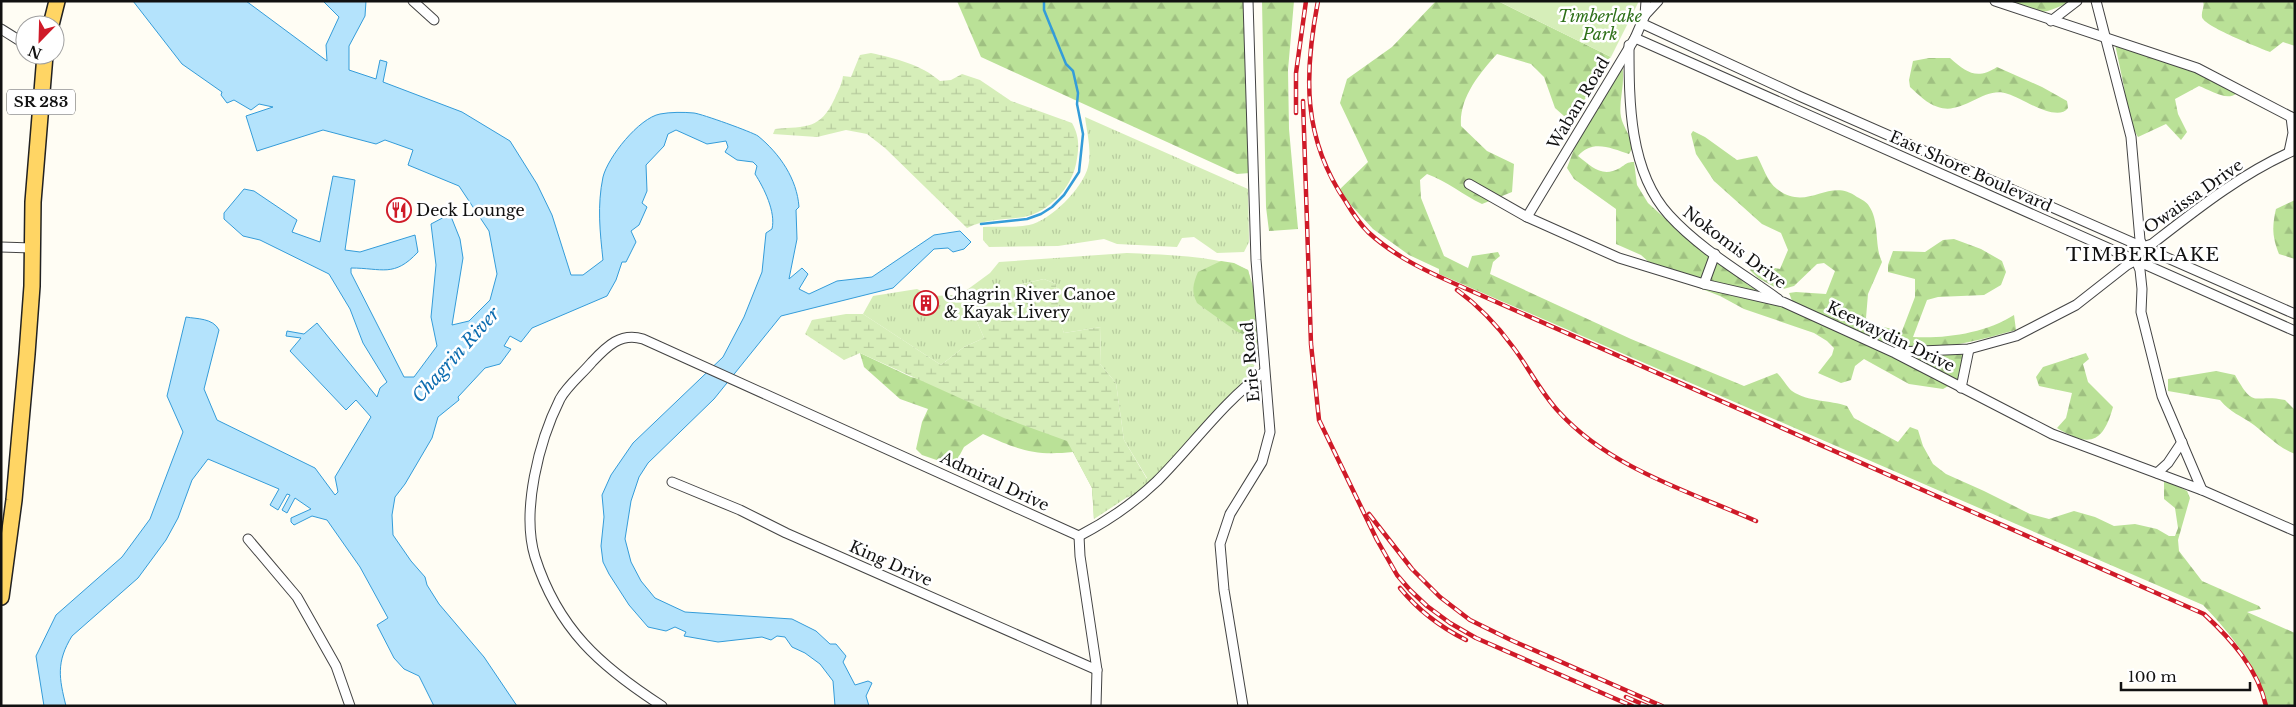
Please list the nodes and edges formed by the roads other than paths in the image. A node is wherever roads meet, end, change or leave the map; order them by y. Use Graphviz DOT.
graph roads {
  1 [pos="57,1"];
  2 [pos="412,1"];
  3 [pos="1248,1"];
  4 [pos="1646,1"];
  5 [pos="1658,1"];
  6 [pos="1995,1"];
  7 [pos="2077,1"];
  8 [pos="2096,1"];
  9 [pos="54,15"];
  10 [pos="1643,19"];
  11 [pos="434,20"];
  12 [pos="2051,21"];
  13 [pos="1,29"];
  14 [pos="2105,37"];
  15 [pos="15,38"];
  16 [pos="1632,41"];
  17 [pos="44,65"];
  18 [pos="1799,96"];
  19 [pos="1794,108"];
  20 [pos="2293,118"];
  21 [pos="2292,151"];
  22 [pos="1469,184"];
  23 [pos="1527,217"];
  24 [pos="1,247"];
  25 [pos="2143,247"];
  26 [pos="32,248"];
  27 [pos="1715,254"];
  28 [pos="2136,260"];
  29 [pos="1704,284"];
  30 [pos="1783,302"];
  31 [pos="2295,314"];
  32 [pos="2295,331"];
  33 [pos="1969,349"];
  34 [pos="1895,352"];
  35 [pos="1264,372"];
  36 [pos="1961,388"];
  37 [pos="2182,442"];
  38 [pos="2157,473"];
  39 [pos="672,482"];
  40 [pos="2202,490"];
  41 [pos="2295,530"];
  42 [pos="1079,536"];
  43 [pos="248,539"];
  44 [pos="1,597"];
  45 [pos="1098,670"];
  46 [pos="350,706"];
  47 [pos="662,706"];
  48 [pos="1096,706"];
  49 [pos="1243,706"];
  1 -- 9 [label="main road"];
  2 -- 11 [label="street"];
  3 -- 35 [label="street, Erie Road"];
  4 -- 10 [label="street, Waban Road"];
  5 -- 10 [label="street"];
  6 -- 12 [label="street"];
  7 -- 12 [label="street"];
  8 -- 14 [label="street"];
  10 -- 16 [label="street, Waban Road"];
  10 -- 18 [label="street, East Shore Boulevard"];
  12 -- 14 [label="street"];
  13 -- 15 [label="street"];
  14 -- 20 [label="street"];
  14 -- 25 [label="street"];
  16 -- 19 [label="street, East Shore Boulevard"];
  16 -- 23 [label="street, Waban Road"];
  16 -- 27 [label="street, Nokomis Drive"];
  17 -- 26 [label="main road, SR 283"];
  18 -- 19 [label="street"];
  18 -- 25 [label="street, East Shore Boulevard"];
  19 -- 28 [label="street, East Shore Boulevard"];
  20 -- 21 [label="street"];
  21 -- 25 [label="street, Owaissa Drive"];
  22 -- 23 [label="street, Keewaydin Drive"];
  23 -- 29 [label="street, Keewaydin Drive"];
  24 -- 26 [label="street"];
  25 -- 28 [label="street, Owaissa Drive"];
  25 -- 31 [label="street, East Shore Boulevard"];
  26 -- 44 [label="main road, SR 283"];
  27 -- 29 [label="street"];
  27 -- 30 [label="street, Nokomis Drive"];
  28 -- 32 [label="street, East Shore Boulevard"];
  28 -- 33 [label="street, Owaissa Drive"];
  28 -- 37 [label="street"];
  29 -- 30 [label="street, Keewaydin Drive"];
  30 -- 34 [label="street, Keewaydin Drive"];
  33 -- 34 [label="street, Owaissa Drive"];
  33 -- 36 [label="street"];
  34 -- 36 [label="street, Keewaydin Drive"];
  35 -- 42 [label="street"];
  35 -- 49 [label="street, Erie Road"];
  36 -- 38 [label="street, Keewaydin Drive"];
  37 -- 38 [label="street"];
  37 -- 40 [label="street"];
  38 -- 40 [label="street, Keewaydin Drive"];
  39 -- 45 [label="street, King Drive"];
  40 -- 41 [label="street, Keewaydin Drive"];
  42 -- 45 [label="street"];
  42 -- 47 [label="street, Admiral Drive"];
  43 -- 46 [label="street"];
  45 -- 48 [label="street"];
}
